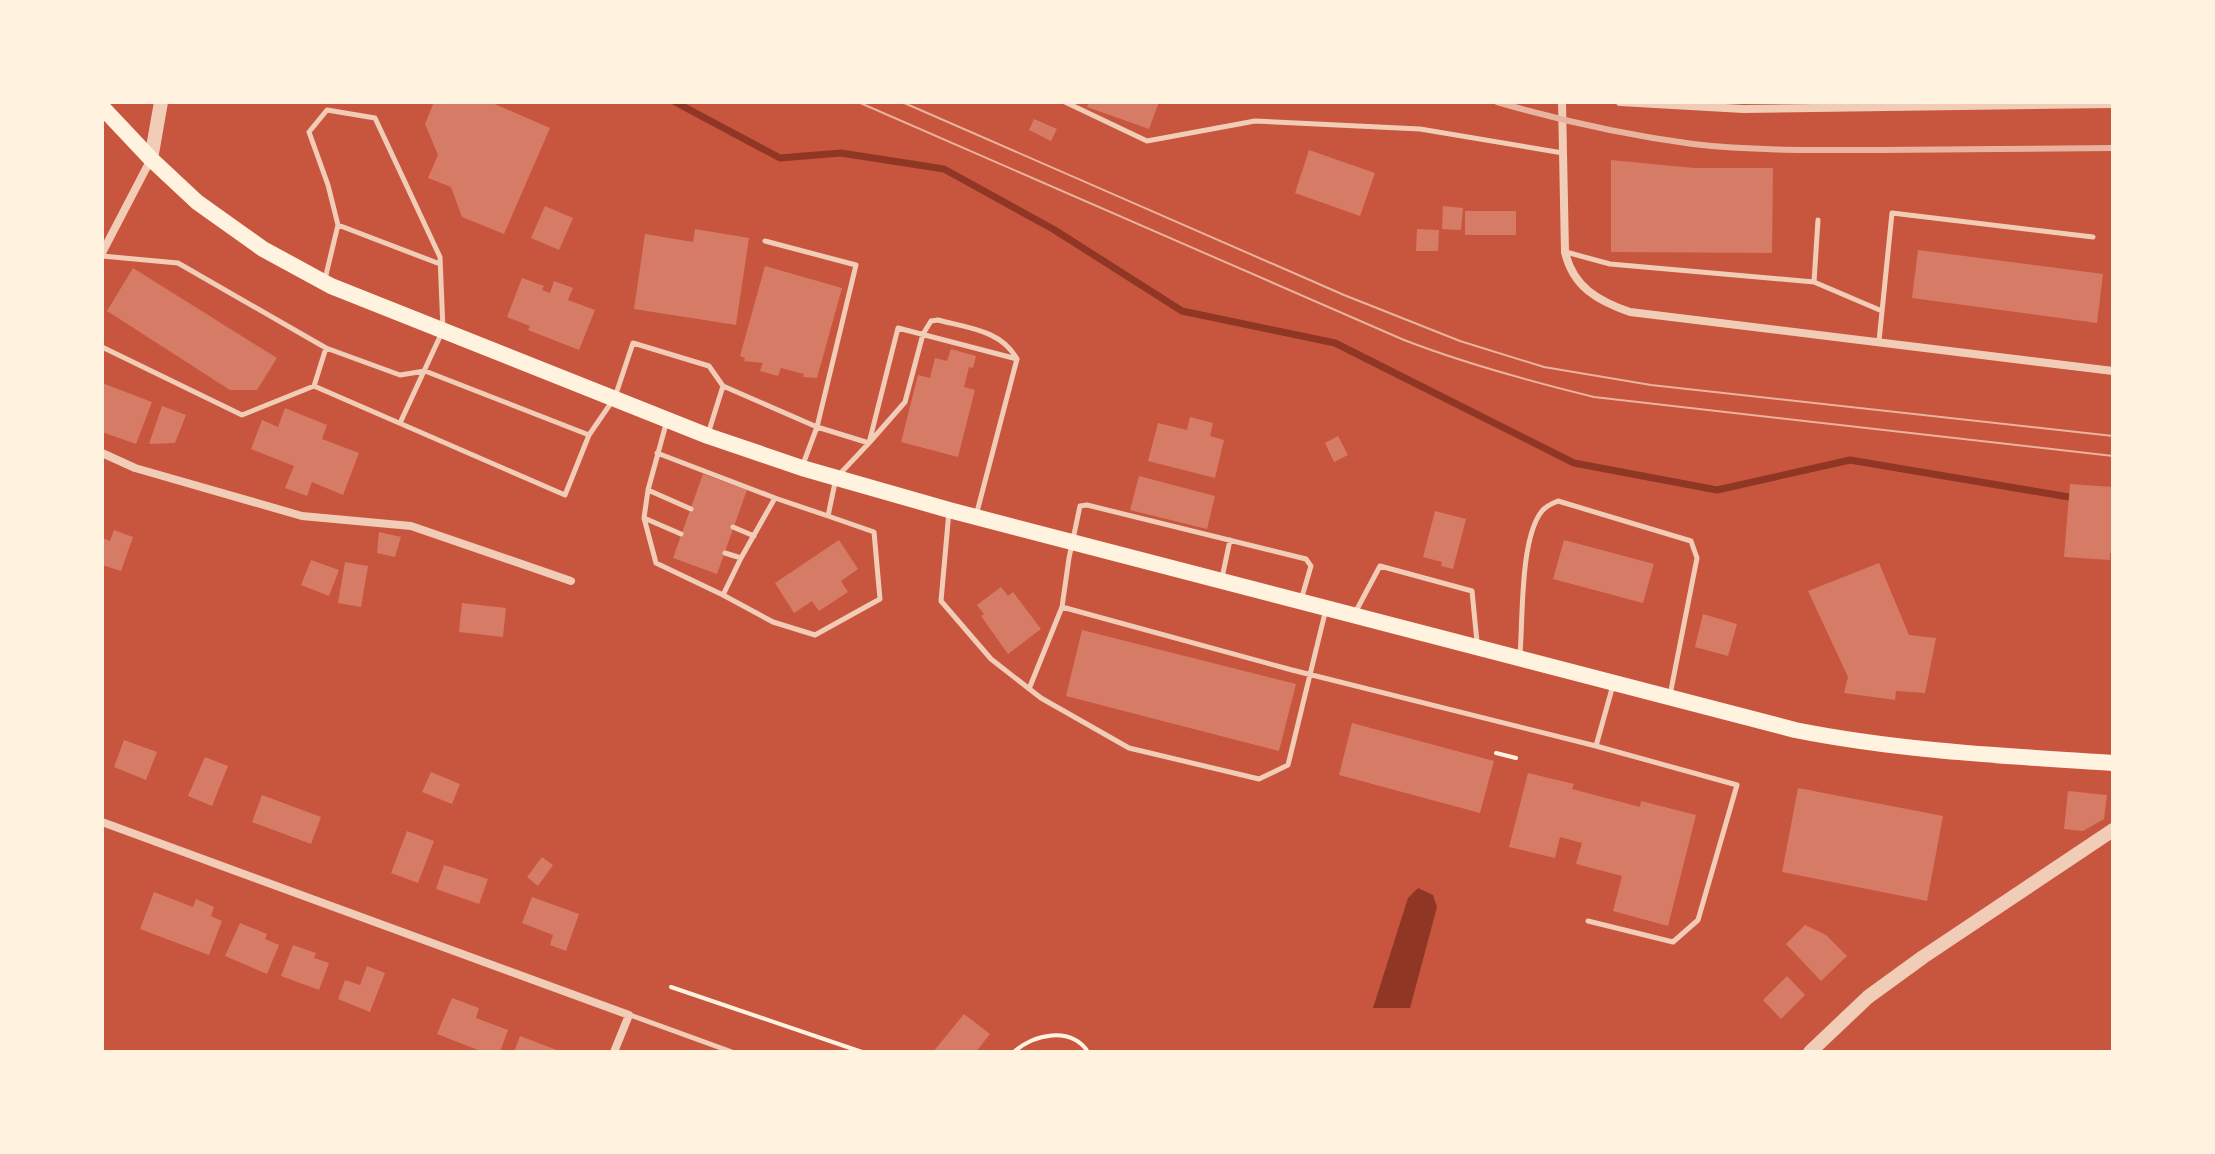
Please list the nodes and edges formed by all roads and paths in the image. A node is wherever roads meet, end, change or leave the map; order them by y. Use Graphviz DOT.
graph roads {
  1 [pos="161,102"];
  2 [pos="1065,102"];
  3 [pos="1562,102"];
  4 [pos="1620,102"];
  5 [pos="2113,104"];
  6 [pos="102,107"];
  7 [pos="1563,153"];
  8 [pos="151,159"];
  9 [pos="1818,220"];
  10 [pos="338,225"];
  11 [pos="2093,237"];
  12 [pos="765,241"];
  13 [pos="1565,252"];
  14 [pos="102,254"];
  15 [pos="440,264"];
  16 [pos="324,282"];
  17 [pos="1814,282"];
  18 [pos="1882,311"];
  19 [pos="443,330"];
  20 [pos="923,334"];
  21 [pos="1879,341"];
  22 [pos="102,347"];
  23 [pos="326,348"];
  24 [pos="1017,359"];
  25 [pos="425,371"];
  26 [pos="2113,371"];
  27 [pos="314,386"];
  28 [pos="723,386"];
  29 [pos="614,398"];
  30 [pos="667,419"];
  31 [pos="400,423"];
  32 [pos="817,427"];
  33 [pos="589,435"];
  34 [pos="708,436"];
  35 [pos="869,443"];
  36 [pos="102,453"];
  37 [pos="657,453"];
  38 [pos="802,468"];
  39 [pos="836,478"];
  40 [pos="648,490"];
  41 [pos="775,498"];
  42 [pos="691,509"];
  43 [pos="949,510"];
  44 [pos="828,516"];
  45 [pos="976,517"];
  46 [pos="644,518"];
  47 [pos="733,527"];
  48 [pos="681,534"];
  49 [pos="754,536"];
  50 [pos="1230,540"];
  51 [pos="1072,542"];
  52 [pos="725,553"];
  53 [pos="741,558"];
  54 [pos="571,581"];
  55 [pos="1221,581"];
  56 [pos="723,595"];
  57 [pos="1301,601"];
  58 [pos="1062,607"];
  59 [pos="1326,608"];
  60 [pos="1353,615"];
  61 [pos="1477,648"];
  62 [pos="1519,659"];
  63 [pos="1311,675"];
  64 [pos="1613,684"];
  65 [pos="1029,689"];
  66 [pos="1669,699"];
  67 [pos="1596,746"];
  68 [pos="1496,753"];
  69 [pos="1516,758"];
  70 [pos="2113,763"];
  71 [pos="102,822"];
  72 [pos="2113,830"];
  73 [pos="1588,921"];
  74 [pos="671,987"];
  75 [pos="629,1015"];
  76 [pos="614,1052"];
  77 [pos="732,1052"];
  78 [pos="862,1052"];
  79 [pos="1014,1052"];
  80 [pos="1088,1052"];
  81 [pos="1810,1052"];
  1 -- 8 [label="street"];
  2 -- 7 [label="lane"];
  3 -- 7 [label="street"];
  4 -- 5 [label="street"];
  6 -- 8 [label="main road"];
  7 -- 13 [label="street"];
  8 -- 14 [label="street"];
  8 -- 16 [label="main road"];
  9 -- 17 [label="lane"];
  10 -- 15 [label="lane"];
  10 -- 15 [label="lane"];
  10 -- 16 [label="lane"];
  11 -- 18 [label="lane"];
  12 -- 32 [label="lane"];
  13 -- 17 [label="lane"];
  13 -- 21 [label="street"];
  14 -- 23 [label="lane"];
  15 -- 19 [label="lane"];
  16 -- 19 [label="main road"];
  17 -- 18 [label="lane"];
  18 -- 21 [label="lane"];
  19 -- 25 [label="lane"];
  19 -- 29 [label="main road"];
  20 -- 24 [label="lane"];
  20 -- 24 [label="lane"];
  20 -- 35 [label="lane"];
  20 -- 35 [label="lane"];
  21 -- 26 [label="street"];
  22 -- 27 [label="lane"];
  23 -- 25 [label="lane"];
  23 -- 27 [label="lane"];
  24 -- 45 [label="lane"];
  25 -- 31 [label="lane"];
  25 -- 33 [label="lane"];
  27 -- 31 [label="lane"];
  28 -- 29 [label="lane"];
  28 -- 32 [label="lane"];
  28 -- 34 [label="lane"];
  29 -- 30 [label="main road"];
  29 -- 33 [label="lane"];
  30 -- 34 [label="main road"];
  30 -- 37 [label="lane"];
  31 -- 33 [label="lane"];
  32 -- 35 [label="lane"];
  32 -- 38 [label="lane"];
  34 -- 38 [label="main road"];
  35 -- 39 [label="lane"];
  36 -- 54 [label="street"];
  37 -- 40 [label="lane"];
  37 -- 41 [label="lane"];
  38 -- 39 [label="main road"];
  39 -- 43 [label="main road"];
  39 -- 44 [label="lane"];
  40 -- 42 [label="lane"];
  40 -- 46 [label="lane"];
  41 -- 44 [label="lane"];
  41 -- 49 [label="lane"];
  43 -- 45 [label="main road"];
  43 -- 65 [label="lane"];
  44 -- 56 [label="lane"];
  45 -- 51 [label="main road"];
  46 -- 48 [label="lane"];
  46 -- 56 [label="lane"];
  47 -- 49 [label="lane"];
  49 -- 53 [label="lane"];
  50 -- 51 [label="lane"];
  50 -- 55 [label="lane"];
  50 -- 57 [label="lane"];
  51 -- 55 [label="main road"];
  51 -- 58 [label="lane"];
  52 -- 53 [label="lane"];
  53 -- 56 [label="lane"];
  55 -- 57 [label="main road"];
  57 -- 59 [label="main road"];
  58 -- 63 [label="lane"];
  58 -- 65 [label="lane"];
  59 -- 60 [label="main road"];
  59 -- 63 [label="lane"];
  60 -- 61 [label="main road"];
  60 -- 61 [label="lane"];
  61 -- 62 [label="main road"];
  62 -- 64 [label="main road"];
  62 -- 66 [label="lane"];
  63 -- 65 [label="lane"];
  63 -- 67 [label="lane"];
  64 -- 66 [label="main road"];
  64 -- 67 [label="lane"];
  66 -- 70 [label="main road"];
  67 -- 73 [label="lane"];
  68 -- 69 [label="path"];
  71 -- 75 [label="street"];
  72 -- 81 [label="street"];
  74 -- 78 [label="path"];
  75 -- 76 [label="street"];
  75 -- 77 [label="lane"];
  79 -- 80 [label="path"];
}
